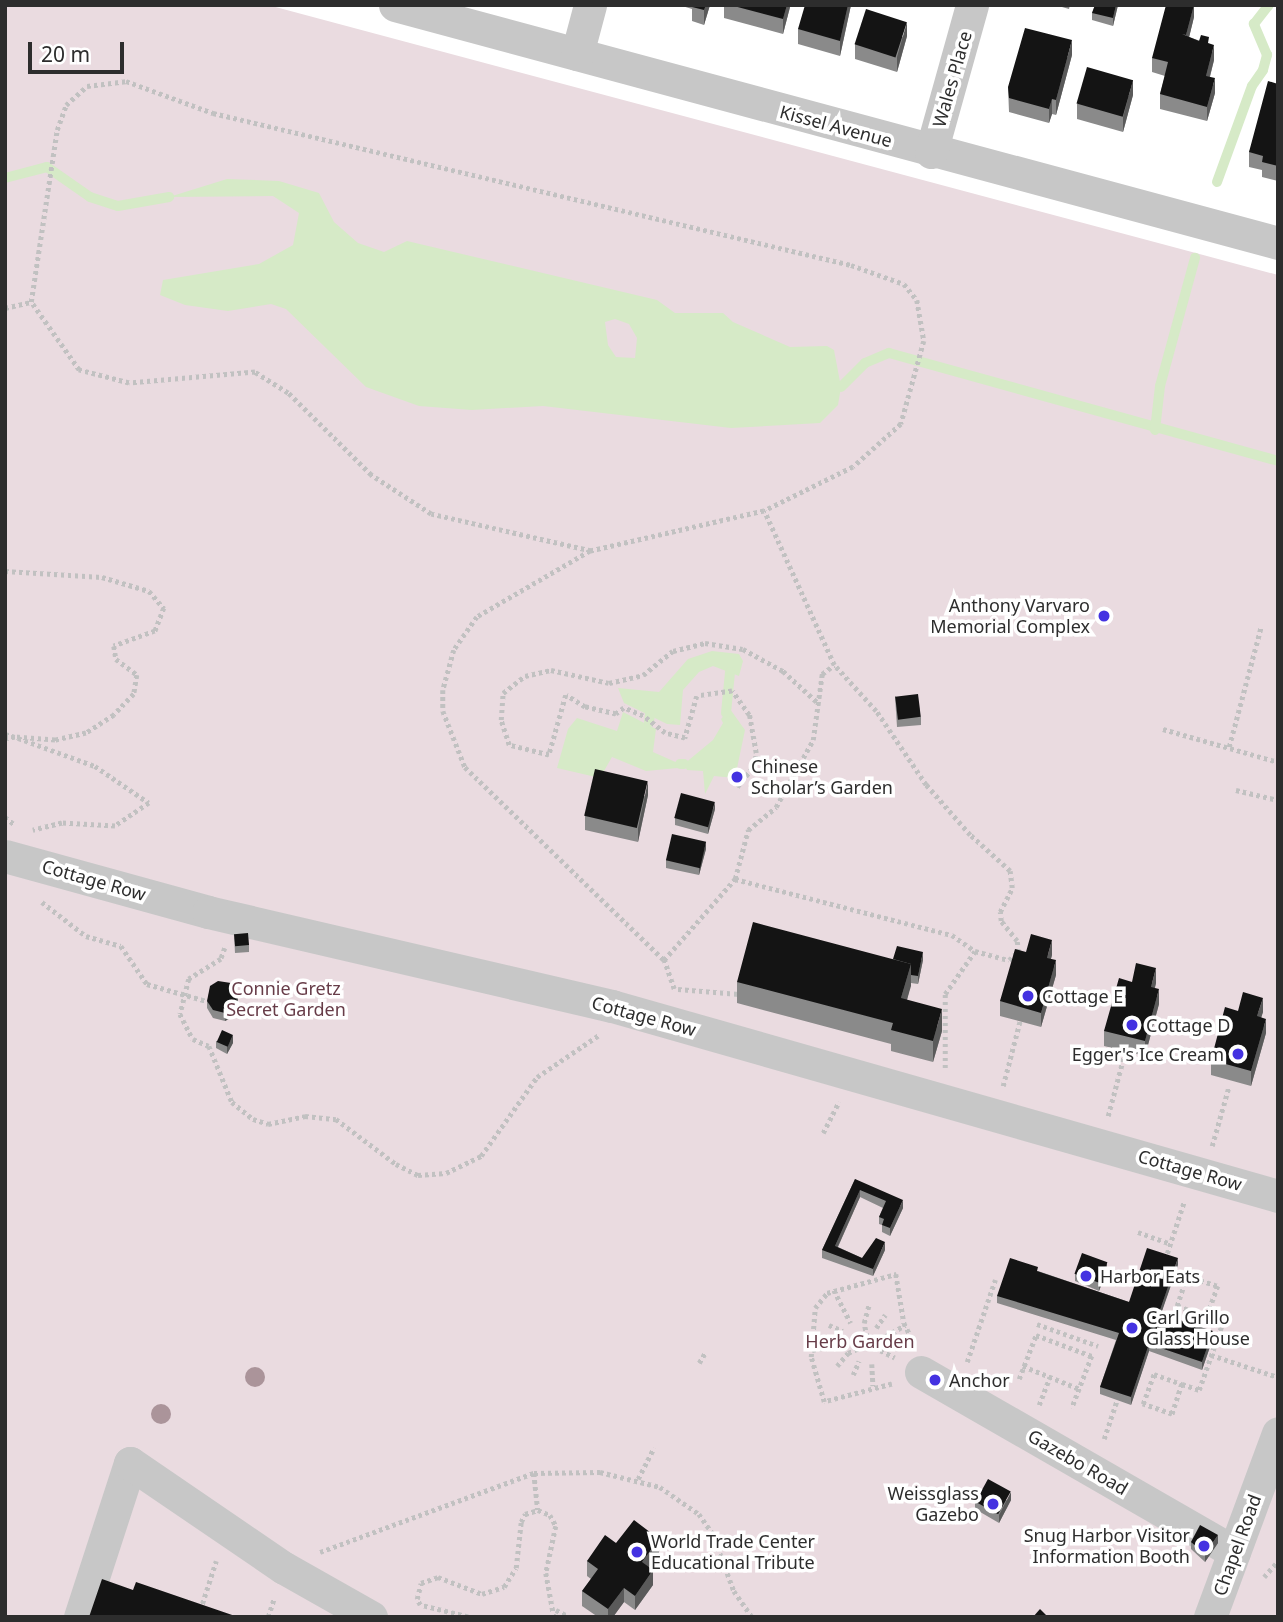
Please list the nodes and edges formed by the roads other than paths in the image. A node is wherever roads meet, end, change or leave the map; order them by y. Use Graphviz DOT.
graph roads {
  1 [pos="395,5"];
  2 [pos="590,5"];
  3 [pos="972,5"];
  4 [pos="577,54"];
  5 [pos="932,152"];
  6 [pos="1278,243"];
  7 [pos="16,849"];
  8 [pos="1278,1196"];
  9 [pos="914,1368"];
  10 [pos="1278,1433"];
  11 [pos="1234,1552"];
  12 [pos="80,1617"];
  13 [pos="371,1617"];
  14 [pos="1210,1617"];
  1 -- 4 [label="street, Kissel Avenue"];
  2 -- 4 [label="street"];
  3 -- 5 [label="street, Wales Place"];
  4 -- 5 [label="street, Kissel Avenue"];
  5 -- 6 [label="street, Kissel Avenue"];
  7 -- 8 [label="street, Cottage Row"];
  9 -- 11 [label="street, Gazebo Road"];
  10 -- 11 [label="street, Chapel Road"];
  11 -- 14 [label="street, Chapel Road"];
  12 -- 13 [label="street"];
}
